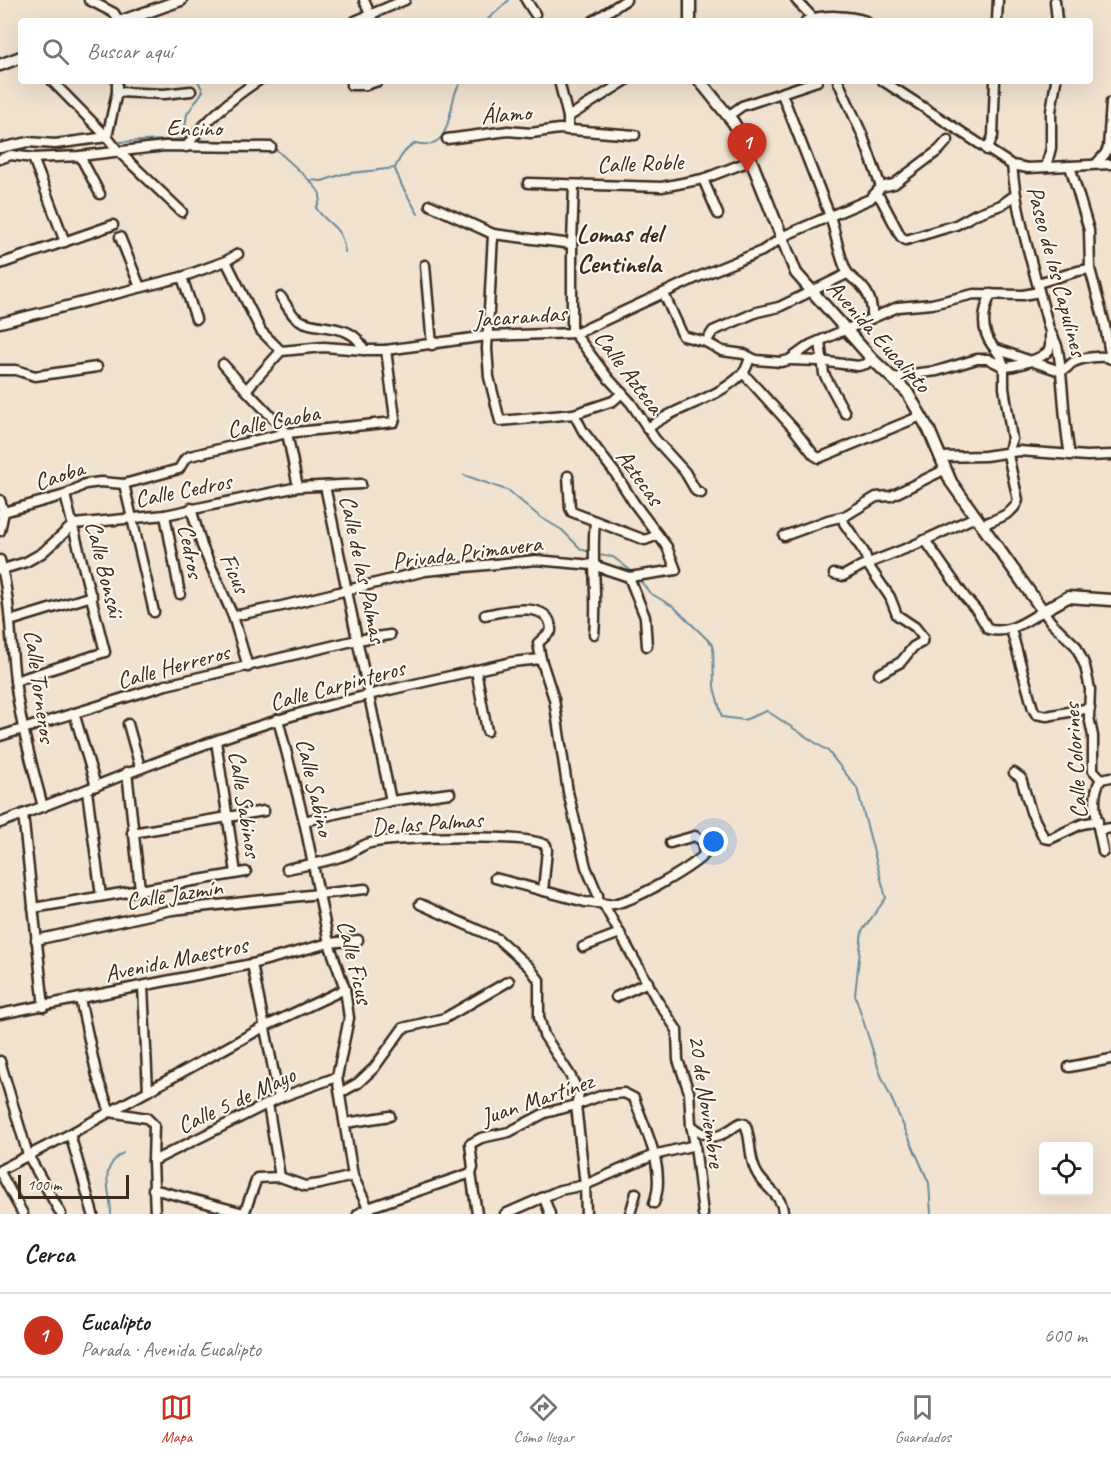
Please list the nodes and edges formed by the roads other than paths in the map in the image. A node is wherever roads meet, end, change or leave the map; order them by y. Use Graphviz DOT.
graph roads {
  1 [pos="88,0"];
  2 [pos="179,0"];
  3 [pos="364,0"];
  4 [pos="405,0"];
  5 [pos="526,0"];
  6 [pos="626,0"];
  7 [pos="691,0"];
  8 [pos="796,0"];
  9 [pos="998,0"];
  10 [pos="1055,1"];
  11 [pos="535,14"];
  12 [pos="118,18"];
  13 [pos="129,18"];
  14 [pos="372,18"];
  15 [pos="598,18"];
  16 [pos="690,18"];
  17 [pos="810,18"];
  18 [pos="839,18"];
  19 [pos="856,18"];
  20 [pos="998,18"];
  21 [pos="1057,18"];
  22 [pos="18,58"];
  23 [pos="1,63"];
  24 [pos="55,84"];
  25 [pos="117,84"];
  26 [pos="369,84"];
  27 [pos="559,84"];
  28 [pos="620,84"];
  29 [pos="702,84"];
  30 [pos="809,84"];
  31 [pos="839,84"];
  32 [pos="888,84"];
  33 [pos="995,84"];
  34 [pos="1056,84"];
  35 [pos="243,85"];
  36 [pos="351,85"];
  37 [pos="191,91"];
  38 [pos="117,92"];
  39 [pos="782,94"];
  40 [pos="1111,102"];
  41 [pos="728,116"];
  42 [pos="568,117"];
  43 [pos="568,130"];
  44 [pos="635,135"];
  45 [pos="107,137"];
  46 [pos="447,139"];
  47 [pos="948,140"];
  48 [pos="186,147"];
  49 [pos="271,147"];
  50 [pos="0,148"];
  51 [pos="987,150"];
  52 [pos="118,151"];
  53 [pos="80,156"];
  54 [pos="33,158"];
  55 [pos="0,159"];
  56 [pos="750,161"];
  57 [pos="1096,164"];
  58 [pos="1111,164"];
  59 [pos="1012,165"];
  60 [pos="1046,166"];
  61 [pos="1070,166"];
  62 [pos="702,179"];
  63 [pos="528,183"];
  64 [pos="574,185"];
  65 [pos="878,190"];
  66 [pos="100,194"];
  67 [pos="1015,195"];
  68 [pos="430,205"];
  69 [pos="182,212"];
  70 [pos="718,214"];
  71 [pos="830,216"];
  72 [pos="113,225"];
  73 [pos="493,234"];
  74 [pos="120,237"];
  75 [pos="781,239"];
  76 [pos="65,242"];
  77 [pos="572,244"];
  78 [pos="238,254"];
  79 [pos="226,261"];
  80 [pos="0,264"];
  81 [pos="425,265"];
  82 [pos="1090,269"];
  83 [pos="848,274"];
  84 [pos="183,277"];
  85 [pos="1038,287"];
  86 [pos="140,288"];
  87 [pos="811,291"];
  88 [pos="664,294"];
  89 [pos="991,294"];
  90 [pos="281,297"];
  91 [pos="872,318"];
  92 [pos="196,320"];
  93 [pos="0,323"];
  94 [pos="331,328"];
  95 [pos="846,330"];
  96 [pos="1050,332"];
  97 [pos="575,334"];
  98 [pos="488,336"];
  99 [pos="820,341"];
  100 [pos="706,342"];
  101 [pos="432,345"];
  102 [pos="324,347"];
  103 [pos="994,347"];
  104 [pos="364,350"];
  105 [pos="386,350"];
  106 [pos="281,351"];
  107 [pos="1059,354"];
  108 [pos="750,358"];
  109 [pos="982,358"];
  110 [pos="1111,358"];
  111 [pos="872,359"];
  112 [pos="789,360"];
  113 [pos="1032,361"];
  114 [pos="824,362"];
  115 [pos="1074,362"];
  116 [pos="223,364"];
  117 [pos="1004,367"];
  118 [pos="97,368"];
  119 [pos="0,370"];
  120 [pos="1060,371"];
  121 [pos="743,374"];
  122 [pos="895,380"];
  123 [pos="246,390"];
  124 [pos="622,393"];
  125 [pos="845,413"];
  126 [pos="574,414"];
  127 [pos="921,416"];
  128 [pos="647,429"];
  129 [pos="286,433"];
  130 [pos="1009,453"];
  131 [pos="1070,455"];
  132 [pos="1111,455"];
  133 [pos="940,457"];
  134 [pos="944,470"];
  135 [pos="166,473"];
  136 [pos="568,476"];
  137 [pos="124,484"];
  138 [pos="361,484"];
  139 [pos="325,486"];
  140 [pos="298,487"];
  141 [pos="701,494"];
  142 [pos="65,495"];
  143 [pos="0,500"];
  144 [pos="191,508"];
  145 [pos="2,512"];
  146 [pos="165,515"];
  147 [pos="843,517"];
  148 [pos="132,520"];
  149 [pos="978,521"];
  150 [pos="595,522"];
  151 [pos="74,524"];
  152 [pos="0,531"];
  153 [pos="658,535"];
  154 [pos="784,536"];
  155 [pos="925,540"];
  156 [pos="868,564"];
  157 [pos="593,565"];
  158 [pos="1,567"];
  159 [pos="834,574"];
  160 [pos="629,577"];
  161 [pos="346,590"];
  162 [pos="180,594"];
  163 [pos="92,596"];
  164 [pos="1111,600"];
  165 [pos="1043,610"];
  166 [pos="153,612"];
  167 [pos="233,615"];
  168 [pos="485,615"];
  169 [pos="10,621"];
  170 [pos="1011,629"];
  171 [pos="594,634"];
  172 [pos="390,635"];
  173 [pos="357,640"];
  174 [pos="646,646"];
  175 [pos="541,659"];
  176 [pos="248,667"];
  177 [pos="476,670"];
  178 [pos="879,674"];
  179 [pos="15,681"];
  180 [pos="370,695"];
  181 [pos="1090,708"];
  182 [pos="74,713"];
  183 [pos="278,719"];
  184 [pos="128,724"];
  185 [pos="23,729"];
  186 [pos="487,730"];
  187 [pos="0,736"];
  188 [pos="216,741"];
  189 [pos="140,767"];
  190 [pos="127,772"];
  191 [pos="1014,773"];
  192 [pos="1111,777"];
  193 [pos="1101,779"];
  194 [pos="96,786"];
  195 [pos="87,790"];
  196 [pos="450,793"];
  197 [pos="391,801"];
  198 [pos="43,807"];
  199 [pos="264,811"];
  200 [pos="22,814"];
  201 [pos="228,817"];
  202 [pos="304,821"];
  203 [pos="0,823"];
  204 [pos="1099,825"];
  205 [pos="1111,828"];
  206 [pos="132,833"];
  207 [pos="670,843"];
  208 [pos="1103,852"];
  209 [pos="312,863"];
  210 [pos="287,869"];
  211 [pos="495,878"];
  212 [pos="140,889"];
  213 [pos="364,889"];
  214 [pos="543,891"];
  215 [pos="319,893"];
  216 [pos="101,896"];
  217 [pos="601,903"];
  218 [pos="420,904"];
  219 [pos="33,909"];
  220 [pos="620,933"];
  221 [pos="358,939"];
  222 [pos="36,940"];
  223 [pos="329,943"];
  224 [pos="583,947"];
  225 [pos="252,964"];
  226 [pos="509,981"];
  227 [pos="648,982"];
  228 [pos="143,986"];
  229 [pos="345,989"];
  230 [pos="616,997"];
  231 [pos="80,999"];
  232 [pos="44,1007"];
  233 [pos="0,1014"];
  234 [pos="264,1027"];
  235 [pos="1111,1059"];
  236 [pos="0,1061"];
  237 [pos="1069,1067"];
  238 [pos="337,1077"];
  239 [pos="4,1088"];
  240 [pos="148,1091"];
  241 [pos="340,1093"];
  242 [pos="279,1098"];
  243 [pos="268,1104"];
  244 [pos="576,1105"];
  245 [pos="110,1112"];
  246 [pos="390,1116"];
  247 [pos="346,1123"];
  248 [pos="691,1125"];
  249 [pos="70,1134"];
  250 [pos="695,1145"];
  251 [pos="28,1155"];
  252 [pos="654,1155"];
  253 [pos="153,1161"];
  254 [pos="0,1171"];
  255 [pos="471,1173"];
  256 [pos="353,1176"];
  257 [pos="280,1177"];
  258 [pos="585,1185"];
  259 [pos="153,1189"];
  260 [pos="636,1193"];
  261 [pos="544,1198"];
  262 [pos="654,1203"];
  263 [pos="370,1211"];
  264 [pos="23,1214"];
  265 [pos="61,1214"];
  266 [pos="93,1214"];
  267 [pos="155,1214"];
  268 [pos="244,1214"];
  269 [pos="358,1214"];
  270 [pos="477,1214"];
  271 [pos="506,1214"];
  272 [pos="550,1214"];
  273 [pos="586,1214"];
  274 [pos="630,1214"];
  275 [pos="703,1214"];
  276 [pos="783,1214"];
  1 -- 12 [label="street"];
  2 -- 13 [label="street"];
  3 -- 14 [label="street"];
  4 -- 14 [label="street"];
  5 -- 11 [label="street"];
  6 -- 15 [label="street"];
  7 -- 16 [label="street"];
  8 -- 17 [label="street"];
  9 -- 20 [label="street"];
  10 -- 21 [label="street"];
  18 -- 19 [label="street"];
  22 -- 23 [label="street"];
  24 -- 45 [label="street"];
  25 -- 38 [label="street"];
  26 -- 36 [label="street"];
  27 -- 42 [label="street"];
  28 -- 42 [label="street"];
  29 -- 41 [label="street, Avenida Eucalipto"];
  30 -- 39 [label="street"];
  31 -- 65 [label="street"];
  32 -- 51 [label="street"];
  33 -- 51 [label="street"];
  34 -- 60 [label="street"];
  35 -- 48 [label="street"];
  37 -- 38 [label="street"];
  38 -- 45 [label="street"];
  39 -- 41 [label="street"];
  39 -- 71 [label="street"];
  40 -- 57 [label="street"];
  41 -- 56 [label="street, Avenida Eucalipto"];
  42 -- 43 [label="street"];
  43 -- 44 [label="street, Álamo"];
  43 -- 46 [label="street, Álamo"];
  45 -- 50 [label="street"];
  45 -- 52 [label="street"];
  47 -- 65 [label="street, Jacarandas"];
  48 -- 49 [label="street, Encino"];
  48 -- 52 [label="street, Encino"];
  51 -- 59 [label="street"];
  52 -- 53 [label="street, Encino"];
  52 -- 69 [label="street"];
  53 -- 54 [label="street, Encino"];
  53 -- 66 [label="street"];
  54 -- 55 [label="street, Encino"];
  54 -- 76 [label="street"];
  56 -- 62 [label="street, Calle Roble"];
  56 -- 75 [label="street, Avenida Eucalipto"];
  57 -- 58 [label="street"];
  57 -- 61 [label="street"];
  59 -- 60 [label="street"];
  59 -- 67 [label="street, Paseo de los Capulines"];
  60 -- 61 [label="street"];
  61 -- 82 [label="street"];
  62 -- 64 [label="street, Calle Roble"];
  62 -- 70 [label="street"];
  63 -- 64 [label="street, Calle Roble"];
  64 -- 77 [label="street, Calle Azteca"];
  65 -- 67 [label="street"];
  65 -- 71 [label="street, Jacarandas"];
  67 -- 85 [label="street, Paseo de los Capulines"];
  68 -- 73 [label="street"];
  71 -- 75 [label="street, Jacarandas"];
  71 -- 83 [label="street"];
  72 -- 76 [label="street"];
  73 -- 77 [label="street"];
  73 -- 98 [label="street"];
  74 -- 86 [label="street"];
  75 -- 87 [label="street, Avenida Eucalipto"];
  75 -- 88 [label="street, Jacarandas"];
  76 -- 80 [label="street"];
  77 -- 97 [label="street, Calle Azteca"];
  78 -- 79 [label="street"];
  79 -- 84 [label="street"];
  79 -- 106 [label="street"];
  81 -- 101 [label="street"];
  82 -- 85 [label="street"];
  82 -- 110 [label="street"];
  83 -- 87 [label="street"];
  83 -- 91 [label="street"];
  84 -- 86 [label="street"];
  84 -- 92 [label="street"];
  85 -- 89 [label="street"];
  85 -- 96 [label="street, Paseo de los Capulines"];
  86 -- 93 [label="street"];
  87 -- 95 [label="street, Avenida Eucalipto"];
  87 -- 100 [label="street"];
  88 -- 97 [label="street, Jacarandas"];
  88 -- 100 [label="street"];
  89 -- 91 [label="street"];
  89 -- 103 [label="street"];
  90 -- 94 [label="street"];
  91 -- 95 [label="street"];
  94 -- 102 [label="street"];
  94 -- 104 [label="street"];
  95 -- 99 [label="street"];
  95 -- 111 [label="street, Avenida Eucalipto"];
  96 -- 107 [label="street, Paseo de los Capulines"];
  96 -- 113 [label="street"];
  97 -- 98 [label="street, Jacarandas"];
  97 -- 124 [label="street, Calle Azteca"];
  98 -- 101 [label="street, Jacarandas"];
  98 -- 126 [label="street"];
  99 -- 112 [label="street"];
  99 -- 114 [label="street"];
  100 -- 108 [label="street"];
  101 -- 105 [label="street, Jacarandas"];
  102 -- 104 [label="street, Jacarandas"];
  102 -- 106 [label="street, Jacarandas"];
  103 -- 109 [label="street"];
  103 -- 113 [label="street"];
  103 -- 117 [label="street"];
  104 -- 105 [label="street, Jacarandas"];
  105 -- 129 [label="street, Calle Caoba"];
  106 -- 123 [label="street"];
  107 -- 115 [label="street"];
  107 -- 120 [label="street, Paseo de los Capulines"];
  108 -- 112 [label="street"];
  108 -- 121 [label="street"];
  109 -- 117 [label="street"];
  109 -- 122 [label="street"];
  110 -- 115 [label="street, Paseo de los Capulines"];
  111 -- 114 [label="street"];
  111 -- 122 [label="street, Avenida Eucalipto"];
  112 -- 114 [label="street"];
  113 -- 117 [label="street"];
  113 -- 120 [label="street"];
  114 -- 125 [label="street"];
  115 -- 120 [label="street, Paseo de los Capulines"];
  116 -- 123 [label="street"];
  117 -- 130 [label="street"];
  118 -- 119 [label="street"];
  120 -- 131 [label="street"];
  121 -- 127 [label="street"];
  121 -- 128 [label="street"];
  122 -- 127 [label="street, Avenida Eucalipto"];
  123 -- 129 [label="street"];
  124 -- 126 [label="street"];
  124 -- 128 [label="street, Calle Azteca"];
  126 -- 153 [label="street, Aztecas"];
  127 -- 133 [label="street, Avenida Eucalipto"];
  128 -- 141 [label="street, Calle Azteca"];
  129 -- 135 [label="street, Calle Caoba"];
  129 -- 140 [label="street"];
  130 -- 131 [label="street"];
  130 -- 133 [label="street"];
  130 -- 149 [label="street"];
  131 -- 132 [label="street"];
  133 -- 134 [label="street, Avenida Eucalipto"];
  134 -- 147 [label="street"];
  134 -- 149 [label="street, Avenida Eucalipto"];
  135 -- 137 [label="street, Caoba"];
  136 -- 150 [label="street"];
  137 -- 142 [label="street, Caoba"];
  137 -- 148 [label="street"];
  138 -- 139 [label="street, Calle Cedros"];
  139 -- 140 [label="street, Calle Cedros"];
  139 -- 161 [label="street, Calle de las Palmas"];
  140 -- 144 [label="street, Calle Cedros"];
  142 -- 145 [label="street, Caoba"];
  142 -- 151 [label="street, Calle Bonsái"];
  143 -- 145 [label="street"];
  144 -- 146 [label="street, Calle Cedros"];
  144 -- 167 [label="street, Ficus"];
  145 -- 152 [label="street"];
  146 -- 148 [label="street, Calle Cedros"];
  146 -- 162 [label="street, Cedros"];
  147 -- 154 [label="street"];
  147 -- 156 [label="street"];
  148 -- 151 [label="street, Calle Cedros"];
  148 -- 166 [label="street"];
  149 -- 155 [label="street"];
  149 -- 165 [label="street, Avenida Eucalipto"];
  150 -- 153 [label="street"];
  150 -- 157 [label="street"];
  151 -- 158 [label="street"];
  151 -- 163 [label="street, Calle Bonsái"];
  153 -- 160 [label="street, Aztecas"];
  155 -- 156 [label="street"];
  155 -- 170 [label="street"];
  156 -- 159 [label="street"];
  156 -- 178 [label="street"];
  157 -- 160 [label="street, Privada Primavera"];
  157 -- 161 [label="street, Privada Primavera"];
  157 -- 171 [label="street"];
  158 -- 169 [label="street, Calle Torneros"];
  160 -- 174 [label="street"];
  161 -- 167 [label="street, Privada Primavera"];
  161 -- 173 [label="street, Calle de las Palmas"];
  163 -- 169 [label="street"];
  163 -- 179 [label="street, Calle Bonsái"];
  164 -- 165 [label="street"];
  165 -- 170 [label="street"];
  165 -- 181 [label="street, Calle Colorines"];
  167 -- 176 [label="street"];
  168 -- 175 [label="street"];
  169 -- 179 [label="street, Calle Torneros"];
  170 -- 181 [label="street"];
  172 -- 173 [label="street, Calle Herreros"];
  173 -- 176 [label="street, Calle Herreros"];
  173 -- 180 [label="street, Calle de las Palmas"];
  175 -- 177 [label="street, Calle Carpinteros"];
  175 -- 217 [label="street, 20 de Noviembre"];
  176 -- 182 [label="street, Calle Herreros"];
  177 -- 180 [label="street, Calle Carpinteros"];
  177 -- 186 [label="street"];
  179 -- 185 [label="street, Calle Torneros"];
  180 -- 183 [label="street, Calle Carpinteros"];
  180 -- 197 [label="street, Calle de las Palmas"];
  181 -- 193 [label="street, Calle Colorines"];
  182 -- 185 [label="street, Calle Herreros"];
  182 -- 194 [label="street"];
  183 -- 188 [label="street, Calle Carpinteros"];
  183 -- 202 [label="street, Calle Sabino"];
  184 -- 189 [label="street"];
  185 -- 187 [label="street, Calle Herreros"];
  185 -- 198 [label="street, Calle Torneros"];
  188 -- 189 [label="street, Calle Carpinteros"];
  188 -- 201 [label="street, Calle Sabinos"];
  189 -- 190 [label="street, Calle Carpinteros"];
  190 -- 194 [label="street, Calle Carpinteros"];
  190 -- 206 [label="street"];
  191 -- 204 [label="street"];
  192 -- 193 [label="street"];
  193 -- 204 [label="street, Calle Colorines"];
  194 -- 195 [label="street, Calle Carpinteros"];
  195 -- 198 [label="street, Calle Carpinteros"];
  195 -- 216 [label="street"];
  196 -- 197 [label="street"];
  197 -- 202 [label="street"];
  198 -- 200 [label="street, Calle Carpinteros"];
  199 -- 201 [label="street"];
  200 -- 203 [label="street, Calle Carpinteros"];
  200 -- 219 [label="street"];
  201 -- 206 [label="street"];
  201 -- 212 [label="street, Calle Sabinos"];
  202 -- 209 [label="street, Calle Sabino"];
  204 -- 205 [label="street"];
  204 -- 208 [label="street, Calle Colorines"];
  206 -- 212 [label="street"];
  207 -- 217 [label="street"];
  209 -- 210 [label="street, De las Palmas"];
  209 -- 214 [label="street, De las Palmas"];
  209 -- 215 [label="street, Calle Ficus"];
  211 -- 214 [label="street"];
  212 -- 216 [label="street"];
  213 -- 215 [label="street, Calle Jazmín"];
  214 -- 217 [label="street"];
  215 -- 222 [label="street, Calle Jazmín"];
  215 -- 223 [label="street, Calle Ficus"];
  216 -- 219 [label="street"];
  217 -- 220 [label="street, 20 de Noviembre"];
  218 -- 244 [label="street"];
  219 -- 222 [label="street"];
  220 -- 224 [label="street"];
  220 -- 227 [label="street, 20 de Noviembre"];
  221 -- 223 [label="street, Avenida Maestros"];
  222 -- 232 [label="street"];
  223 -- 225 [label="street, Avenida Maestros"];
  223 -- 229 [label="street, Calle Ficus"];
  225 -- 228 [label="street, Avenida Maestros"];
  225 -- 234 [label="street"];
  226 -- 241 [label="street"];
  227 -- 230 [label="street"];
  227 -- 248 [label="street, 20 de Noviembre"];
  228 -- 231 [label="street, Avenida Maestros"];
  228 -- 240 [label="street"];
  229 -- 234 [label="street"];
  229 -- 238 [label="street, Calle Ficus"];
  231 -- 232 [label="street, Avenida Maestros"];
  231 -- 245 [label="street"];
  232 -- 233 [label="street, Avenida Maestros"];
  234 -- 240 [label="street"];
  234 -- 242 [label="street"];
  235 -- 237 [label="street"];
  236 -- 239 [label="street"];
  238 -- 241 [label="street, Calle Ficus"];
  238 -- 242 [label="street, Calle 5 de Mayo"];
  239 -- 251 [label="street"];
  240 -- 245 [label="street"];
  241 -- 247 [label="street, Calle Ficus"];
  242 -- 243 [label="street, Calle 5 de Mayo"];
  243 -- 253 [label="street, Calle 5 de Mayo"];
  243 -- 257 [label="street"];
  244 -- 252 [label="street, Juan Martínez"];
  244 -- 255 [label="street, Juan Martínez"];
  244 -- 258 [label="street"];
  245 -- 249 [label="street"];
  245 -- 253 [label="street"];
  246 -- 247 [label="street"];
  247 -- 256 [label="street, Calle Ficus"];
  248 -- 250 [label="street, 20 de Noviembre"];
  248 -- 276 [label="street"];
  249 -- 251 [label="street"];
  249 -- 266 [label="street"];
  250 -- 252 [label="street"];
  250 -- 275 [label="street, 20 de Noviembre"];
  251 -- 254 [label="street"];
  251 -- 265 [label="street"];
  252 -- 258 [label="street"];
  252 -- 262 [label="street"];
  253 -- 259 [label="street"];
  254 -- 264 [label="street"];
  255 -- 263 [label="street"];
  255 -- 270 [label="street"];
  256 -- 257 [label="street"];
  256 -- 263 [label="street, Calle Ficus"];
  257 -- 268 [label="street"];
  258 -- 261 [label="street"];
  258 -- 273 [label="street"];
  259 -- 267 [label="street"];
  259 -- 268 [label="street"];
  260 -- 274 [label="street"];
  261 -- 271 [label="street"];
  261 -- 272 [label="street"];
  263 -- 269 [label="street"];
}
